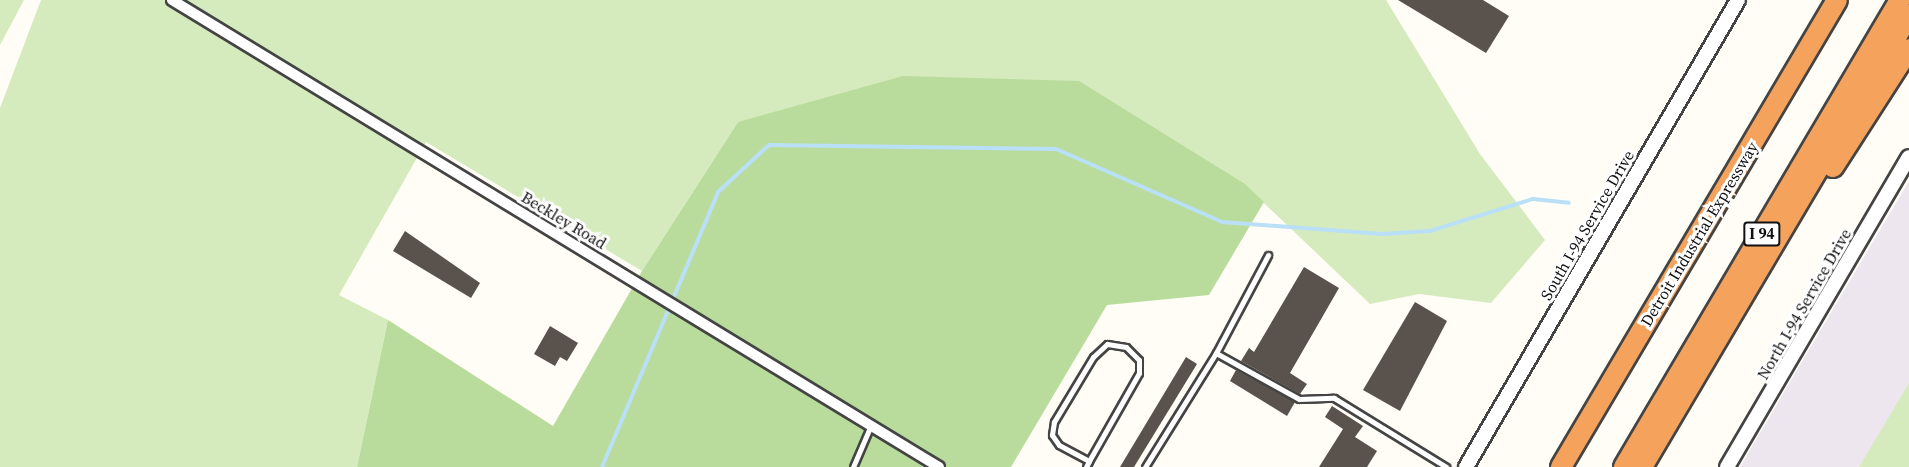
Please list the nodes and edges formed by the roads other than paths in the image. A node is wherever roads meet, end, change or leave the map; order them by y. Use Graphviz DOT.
graph roads {
  1 [pos="172,0"];
  2 [pos="1738,0"];
  3 [pos="1837,0"];
  4 [pos="1900,0"];
  5 [pos="1909,15"];
  6 [pos="1909,49"];
  7 [pos="1909,157"];
  8 [pos="1268,255"];
  9 [pos="1749,287"];
  10 [pos="1216,353"];
  11 [pos="871,425"];
  12 [pos="1087,464"];
  13 [pos="853,467"];
  14 [pos="939,467"];
  15 [pos="1145,467"];
  16 [pos="1446,467"];
  17 [pos="1466,467"];
  18 [pos="1561,467"];
  19 [pos="1624,467"];
  20 [pos="1642,467"];
  21 [pos="1727,467"];
  1 -- 11 [label="street, Beckley Road"];
  2 -- 17 [label="street, South I-94 Service Drive"];
  3 -- 18 [label="highway, Detroit Industrial Expressway"];
  4 -- 19 [label="highway, I 94"];
  5 -- 9 [label="highway, I 94"];
  6 -- 9 [label="highway"];
  7 -- 21 [label="street, North I-94 Service Drive"];
  8 -- 10 [label="lane"];
  9 -- 20 [label="highway, I 94"];
  10 -- 15 [label="lane"];
  10 -- 16 [label="lane"];
  11 -- 13 [label="lane"];
  11 -- 14 [label="street, Beckley Road"];
  12 -- 12 [label="lane"];
}
